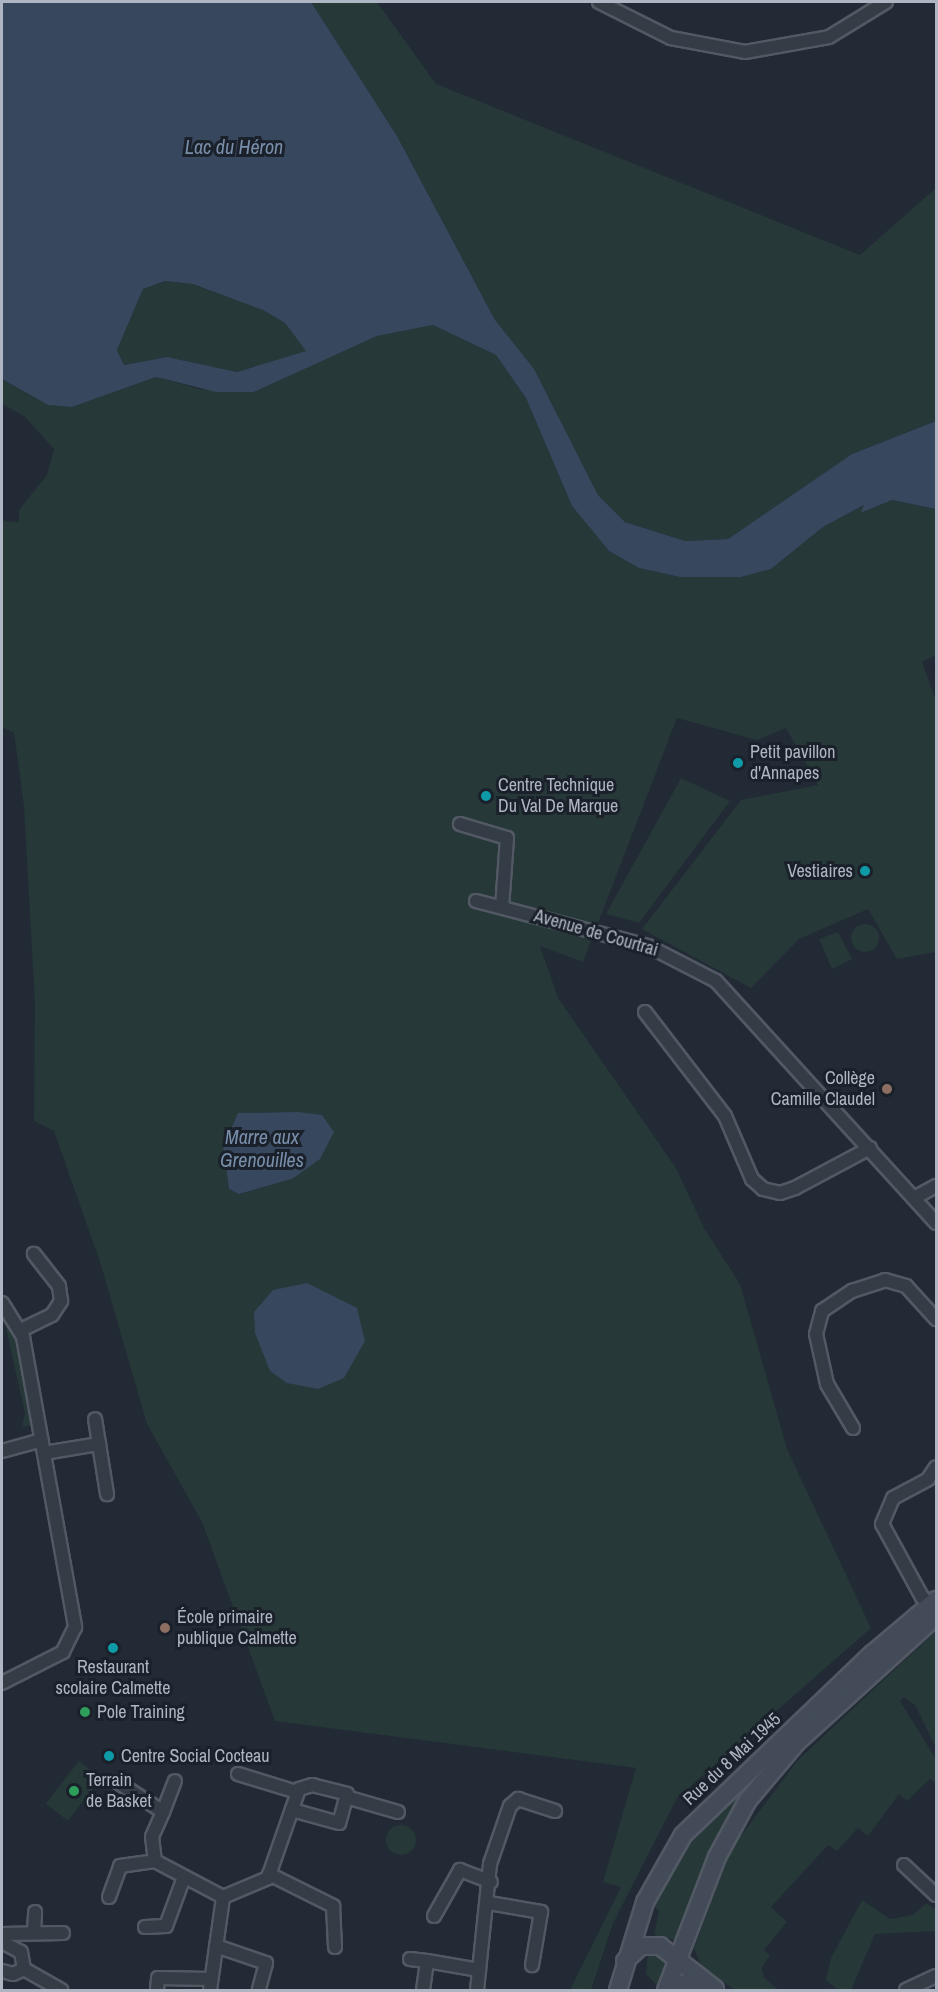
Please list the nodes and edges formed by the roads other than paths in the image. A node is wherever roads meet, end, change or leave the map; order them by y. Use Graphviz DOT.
graph roads {
  1 [pos="599,2"];
  2 [pos="886,2"];
  3 [pos="460,824"];
  4 [pos="476,901"];
  5 [pos="502,907"];
  6 [pos="645,1011"];
  7 [pos="870,1148"];
  8 [pos="936,1186"];
  9 [pos="914,1198"];
  10 [pos="936,1223"];
  11 [pos="34,1254"];
  12 [pos="2,1303"];
  13 [pos="936,1319"];
  14 [pos="21,1330"];
  15 [pos="95,1419"];
  16 [pos="853,1428"];
  17 [pos="42,1440"];
  18 [pos="99,1444"];
  19 [pos="2,1451"];
  20 [pos="44,1453"];
  21 [pos="936,1467"];
  22 [pos="108,1494"];
  23 [pos="935,1609"];
  24 [pos="2,1683"];
  25 [pos="238,1774"];
  26 [pos="116,1781"];
  27 [pos="175,1781"];
  28 [pos="297,1792"];
  29 [pos="346,1797"];
  30 [pos="292,1810"];
  31 [pos="555,1811"];
  32 [pos="163,1812"];
  33 [pos="398,1812"];
  34 [pos="155,1861"];
  35 [pos="904,1865"];
  36 [pos="270,1874"];
  37 [pos="184,1877"];
  38 [pos="491,1882"];
  39 [pos="936,1895"];
  40 [pos="109,1898"];
  41 [pos="223,1898"];
  42 [pos="489,1903"];
  43 [pos="35,1912"];
  44 [pos="434,1916"];
  45 [pos="145,1927"];
  46 [pos="63,1933"];
  47 [pos="34,1934"];
  48 [pos="2,1943"];
  49 [pos="216,1946"];
  50 [pos="335,1947"];
  51 [pos="679,1958"];
  52 [pos="410,1959"];
  53 [pos="427,1961"];
  54 [pos="624,1964"];
  55 [pos="532,1965"];
  56 [pos="24,1969"];
  57 [pos="479,1970"];
  58 [pos="2,1971"];
  59 [pos="936,1976"];
  60 [pos="209,1985"];
  61 [pos="922,1987"];
  62 [pos="61,1990"];
  63 [pos="157,1990"];
  64 [pos="259,1990"];
  65 [pos="423,1990"];
  66 [pos="477,1990"];
  67 [pos="618,1990"];
  68 [pos="667,1990"];
  69 [pos="716,1990"];
  70 [pos="906,1990"];
  1 -- 2 [label="street"];
  3 -- 5 [label="street"];
  4 -- 5 [label="street, Avenue de Courtrai"];
  5 -- 7 [label="street, Avenue de Courtrai"];
  6 -- 7 [label="street"];
  7 -- 9 [label="street, Avenue de Courtrai"];
  8 -- 9 [label="street"];
  9 -- 10 [label="street, Avenue de Courtrai"];
  11 -- 14 [label="street"];
  12 -- 14 [label="street"];
  13 -- 16 [label="street"];
  14 -- 17 [label="street"];
  15 -- 18 [label="street"];
  17 -- 19 [label="street"];
  17 -- 20 [label="street"];
  18 -- 20 [label="street"];
  18 -- 22 [label="street"];
  20 -- 24 [label="street"];
  21 -- 23 [label="street"];
  23 -- 51 [label="main road, Rue du 8 Mai 1945"];
  23 -- 54 [label="main road, Rue du 8 Mai 1945"];
  25 -- 28 [label="street"];
  26 -- 32 [label="street"];
  27 -- 32 [label="street"];
  28 -- 29 [label="street"];
  28 -- 30 [label="street"];
  29 -- 30 [label="street"];
  29 -- 33 [label="street"];
  30 -- 36 [label="street"];
  31 -- 38 [label="street"];
  32 -- 34 [label="street"];
  34 -- 37 [label="street"];
  34 -- 40 [label="street"];
  35 -- 39 [label="street"];
  36 -- 41 [label="street"];
  36 -- 50 [label="street"];
  37 -- 41 [label="street"];
  37 -- 45 [label="street"];
  38 -- 42 [label="street"];
  38 -- 44 [label="street"];
  41 -- 49 [label="street"];
  42 -- 55 [label="street"];
  42 -- 57 [label="street"];
  43 -- 47 [label="street"];
  46 -- 47 [label="street"];
  47 -- 48 [label="street"];
  48 -- 56 [label="street"];
  49 -- 60 [label="street"];
  49 -- 64 [label="street"];
  51 -- 54 [label="main road"];
  51 -- 68 [label="main road, Rue du 8 Mai 1945"];
  51 -- 69 [label="main road"];
  52 -- 53 [label="street"];
  53 -- 57 [label="street"];
  53 -- 65 [label="street"];
  54 -- 67 [label="main road, Rue du 8 Mai 1945"];
  56 -- 58 [label="street"];
  56 -- 62 [label="street"];
  57 -- 66 [label="street"];
  59 -- 61 [label="street"];
  60 -- 63 [label="street"];
  61 -- 70 [label="street"];
  68 -- 69 [label="main road"];
}
